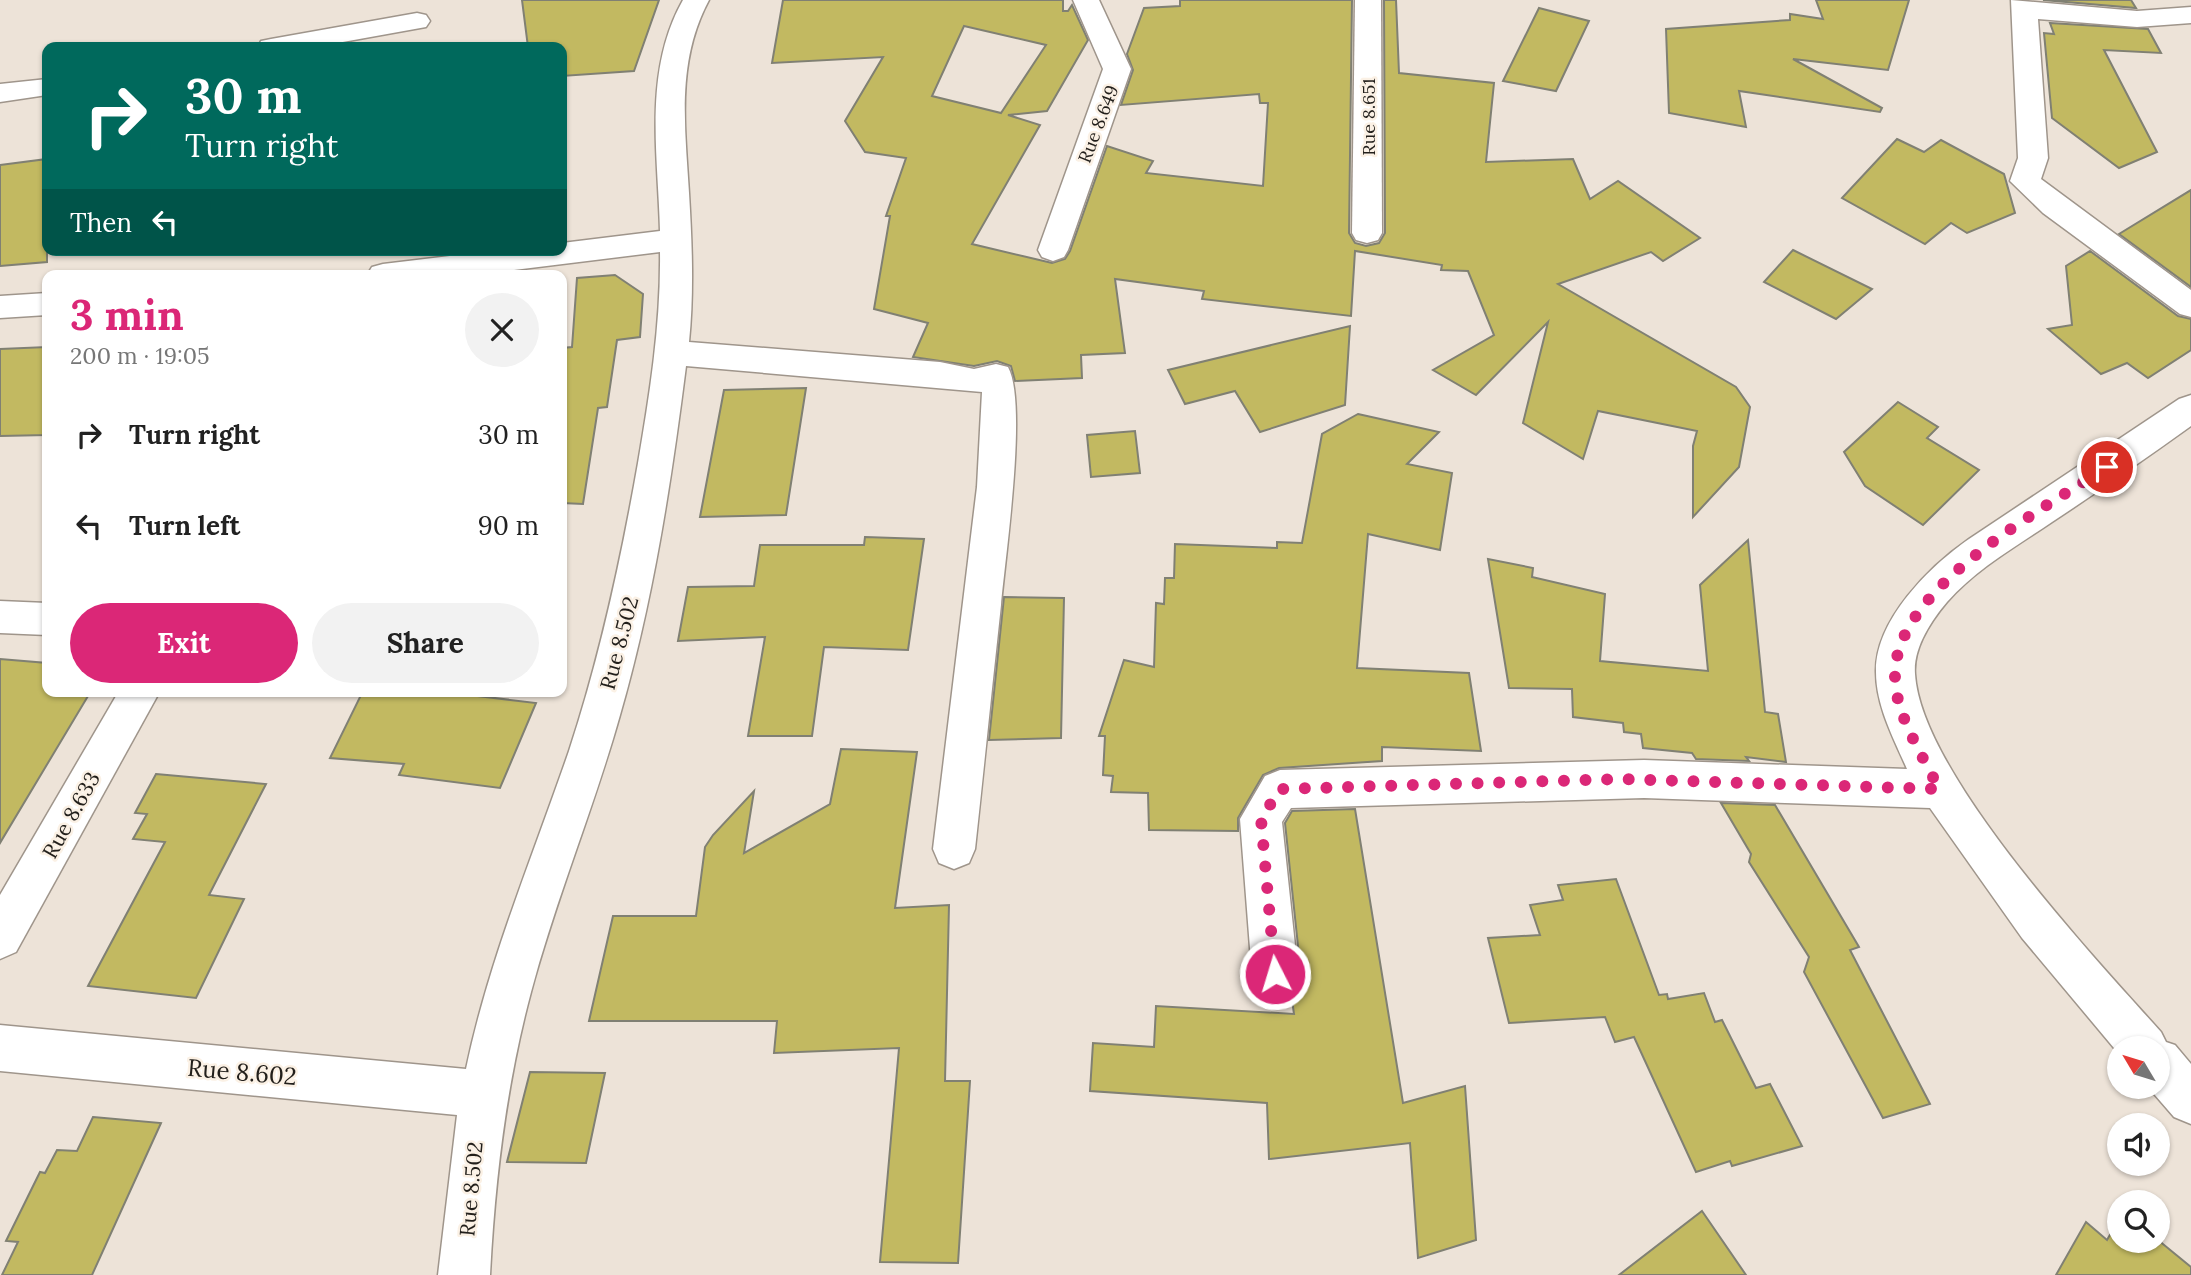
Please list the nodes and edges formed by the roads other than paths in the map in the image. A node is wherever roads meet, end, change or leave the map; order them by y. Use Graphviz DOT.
graph roads {
  1 [pos="696,0"];
  2 [pos="1086,0"];
  3 [pos="1368,0"];
  4 [pos="2024,5"];
  5 [pos="2191,15"];
  6 [pos="416,23"];
  7 [pos="301,42"];
  8 [pos="42,88"];
  9 [pos="0,93"];
  10 [pos="1367,233"];
  11 [pos="674,240"];
  12 [pos="1052,250"];
  13 [pos="567,253"];
  14 [pos="541,256"];
  15 [pos="425,270"];
  16 [pos="42,304"];
  17 [pos="2191,306"];
  18 [pos="0,307"];
  19 [pos="672,352"];
  20 [pos="2191,408"];
  21 [pos="0,617"];
  22 [pos="42,618"];
  23 [pos="137,697"];
  24 [pos="1939,789"];
  25 [pos="954,849"];
  26 [pos="0,937"];
  27 [pos="1275,974"];
  28 [pos="2135,1036"];
  29 [pos="0,1048"];
  30 [pos="2170,1076"];
  31 [pos="484,1094"];
  32 [pos="2191,1100"];
  33 [pos="464,1275"];
  1 -- 11 [label="street, Rue 8.502"];
  2 -- 12 [label="street, Rue 8.649"];
  3 -- 10 [label="street, Rue 8.651"];
  4 -- 5 [label="street"];
  4 -- 17 [label="street"];
  6 -- 7 [label="street"];
  8 -- 9 [label="street"];
  11 -- 13 [label="street"];
  11 -- 19 [label="street, Rue 8.502"];
  14 -- 15 [label="street"];
  16 -- 18 [label="street"];
  19 -- 25 [label="street"];
  19 -- 31 [label="street, Rue 8.502"];
  20 -- 24 [label="street"];
  21 -- 22 [label="street"];
  23 -- 26 [label="street, Rue 8.633"];
  24 -- 27 [label="street"];
  24 -- 28 [label="street"];
  29 -- 31 [label="street, Rue 8.602"];
  30 -- 32 [label="street"];
  31 -- 33 [label="street, Rue 8.502"];
}
